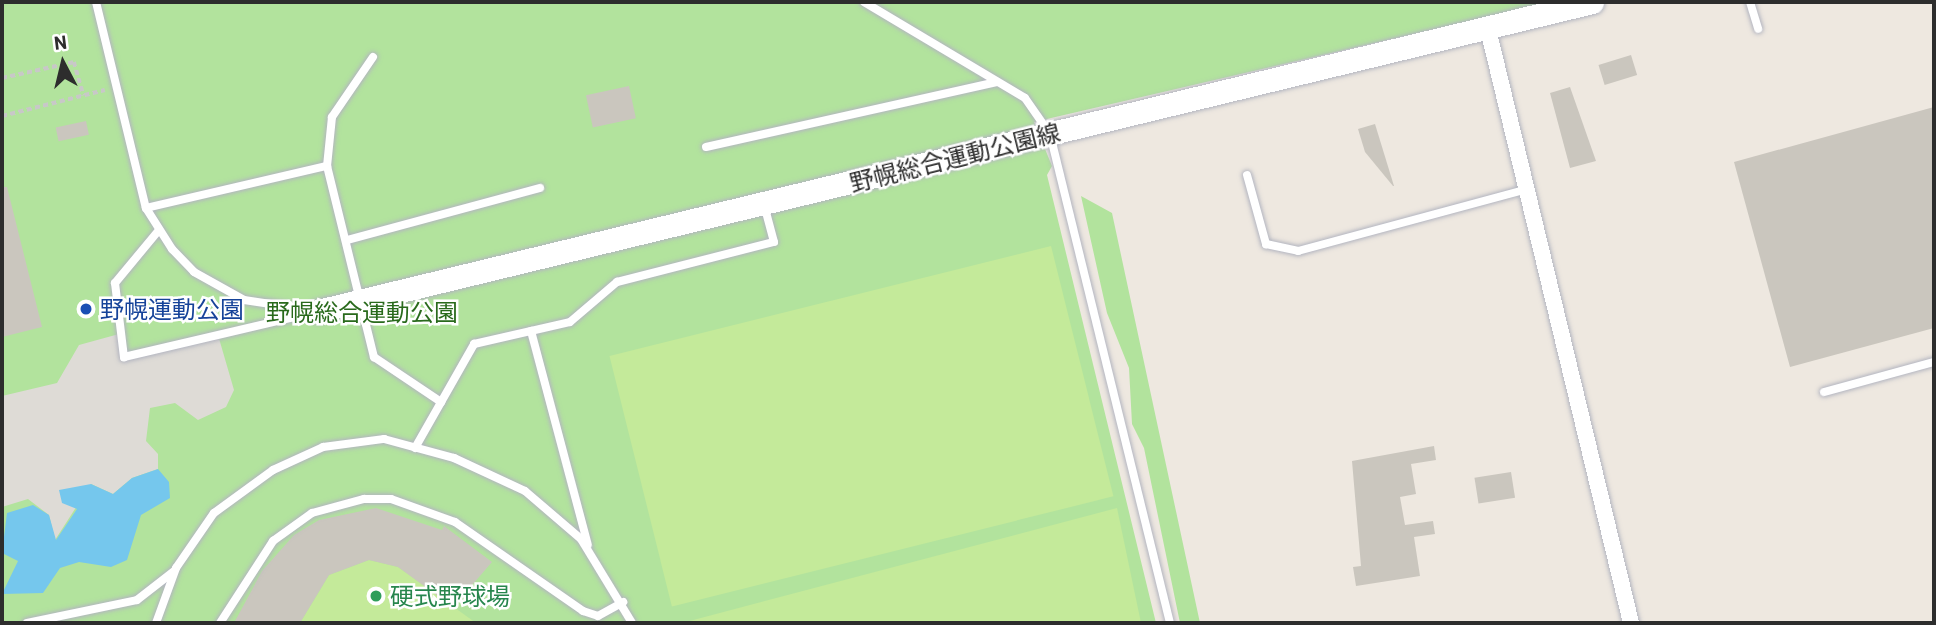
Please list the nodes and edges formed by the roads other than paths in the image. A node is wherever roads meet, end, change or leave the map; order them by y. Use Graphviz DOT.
graph roads {
  1 [pos="96,2"];
  2 [pos="864,2"];
  3 [pos="1592,2"];
  4 [pos="1750,2"];
  5 [pos="1488,29"];
  6 [pos="1758,29"];
  7 [pos="373,57"];
  8 [pos="997,82"];
  9 [pos="1050,135"];
  10 [pos="706,147"];
  11 [pos="327,166"];
  12 [pos="1247,175"];
  13 [pos="540,188"];
  14 [pos="1527,189"];
  15 [pos="764,204"];
  16 [pos="146,208"];
  17 [pos="159,230"];
  18 [pos="347,240"];
  19 [pos="361,302"];
  20 [pos="318,312"];
  21 [pos="531,331"];
  22 [pos="1934,362"];
  23 [pos="1824,392"];
  24 [pos="441,402"];
  25 [pos="415,448"];
  26 [pos="591,554"];
  27 [pos="176,568"];
  28 [pos="623,602"];
  29 [pos="27,623"];
  30 [pos="156,623"];
  31 [pos="220,623"];
  32 [pos="632,623"];
  33 [pos="1170,623"];
  34 [pos="1631,623"];
  1 -- 16 [label="lane"];
  2 -- 8 [label="lane"];
  3 -- 5 [label="main road, 野幌総合運動公園線"];
  4 -- 6 [label="lane"];
  5 -- 9 [label="main road, 野幌総合運動公園線"];
  5 -- 14 [label="street"];
  7 -- 11 [label="lane"];
  8 -- 9 [label="lane"];
  8 -- 10 [label="lane"];
  9 -- 15 [label="main road, 野幌総合運動公園線"];
  9 -- 33 [label="lane"];
  11 -- 16 [label="lane"];
  11 -- 18 [label="lane"];
  12 -- 14 [label="lane"];
  13 -- 18 [label="lane"];
  14 -- 34 [label="street"];
  15 -- 19 [label="main road, 野幌総合運動公園線"];
  15 -- 21 [label="lane"];
  16 -- 17 [label="lane"];
  17 -- 20 [label="lane"];
  17 -- 20 [label="lane"];
  18 -- 19 [label="lane"];
  19 -- 20 [label="main road, 野幌総合運動公園線"];
  19 -- 24 [label="lane"];
  21 -- 24 [label="lane"];
  21 -- 26 [label="lane"];
  22 -- 23 [label="lane"];
  24 -- 25 [label="lane"];
  25 -- 26 [label="lane"];
  25 -- 27 [label="lane"];
  26 -- 28 [label="lane"];
  27 -- 29 [label="lane"];
  27 -- 30 [label="lane"];
  28 -- 31 [label="lane"];
  28 -- 32 [label="lane"];
}
